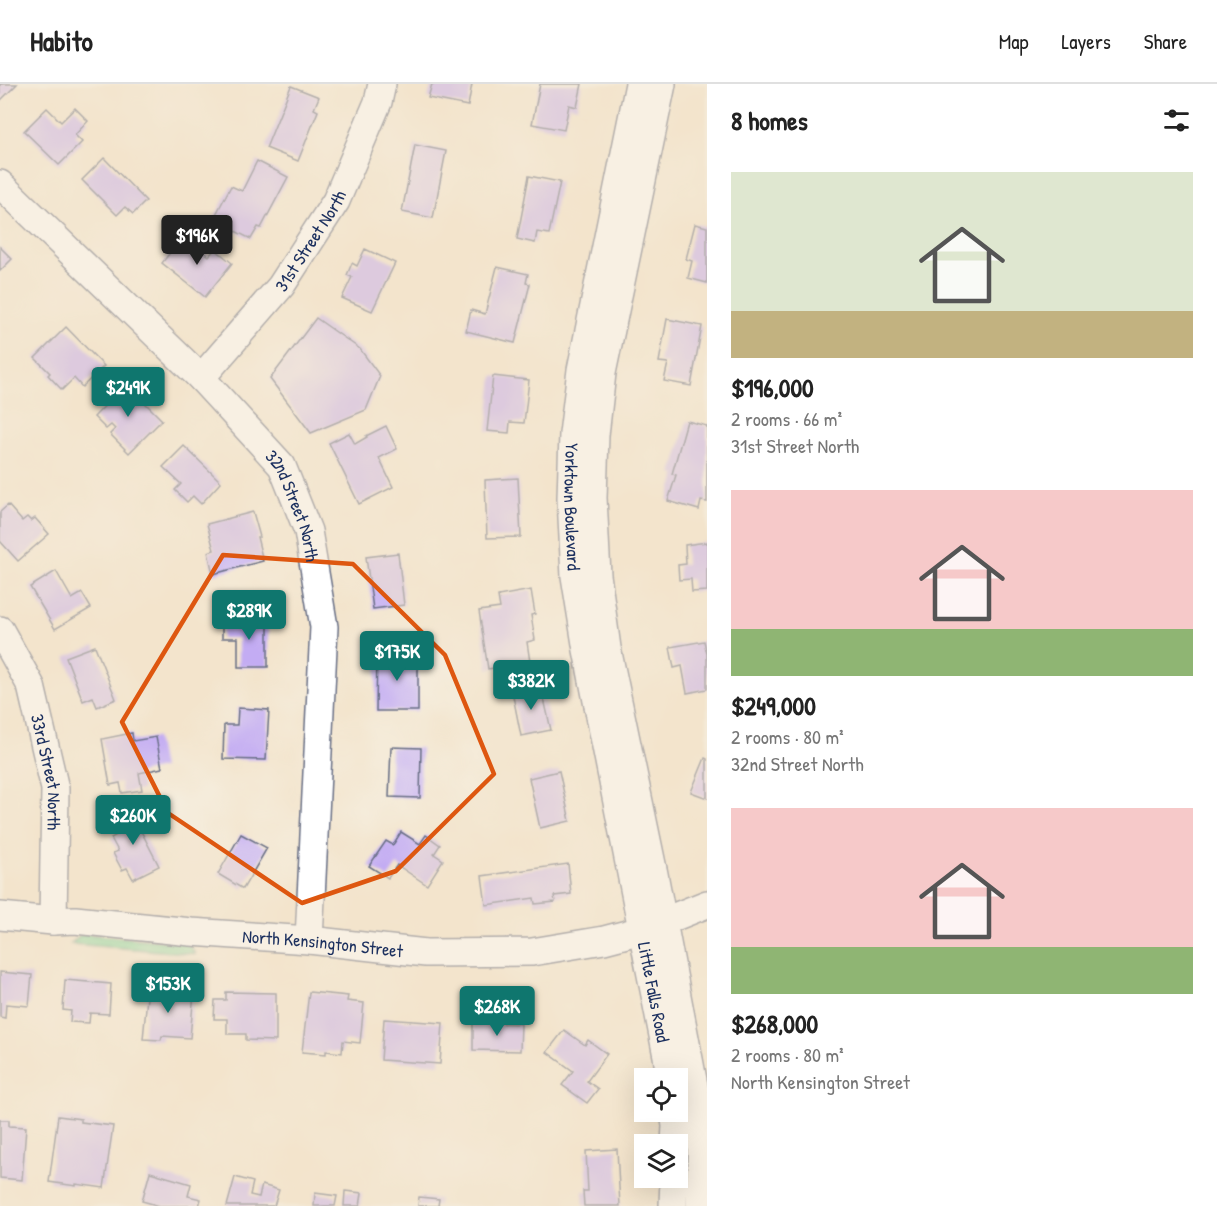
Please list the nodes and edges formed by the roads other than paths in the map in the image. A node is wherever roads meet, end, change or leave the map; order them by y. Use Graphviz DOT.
graph roads {
  1 [pos="382,84"];
  2 [pos="639,84"];
  3 [pos="662,84"];
  4 [pos="0,184"];
  5 [pos="201,378"];
  6 [pos="0,630"];
  7 [pos="707,904"];
  8 [pos="0,916"];
  9 [pos="53,921"];
  10 [pos="653,926"];
  11 [pos="309,940"];
  12 [pos="669,1068"];
  13 [pos="707,1092"];
  14 [pos="687,1127"];
  15 [pos="674,1188"];
  16 [pos="673,1206"];
  17 [pos="700,1206"];
  1 -- 5 [label="street, 31st Street North"];
  2 -- 10 [label="street, Yorktown Boulevard"];
  3 -- 10 [label="street, Yorktown Boulevard"];
  4 -- 5 [label="street, 32nd Street North"];
  5 -- 11 [label="street, 32nd Street North"];
  6 -- 9 [label="street, 33rd Street North"];
  7 -- 10 [label="street, Little Falls Road"];
  8 -- 9 [label="street, North Kensington Street"];
  9 -- 11 [label="street, North Kensington Street"];
  10 -- 11 [label="street, North Kensington Street"];
  10 -- 12 [label="street, Little Falls Road"];
  10 -- 14 [label="street, Little Falls Road"];
  13 -- 14 [label="street"];
  14 -- 17 [label="street, Little Falls Road"];
  15 -- 16 [label="street"];
}
